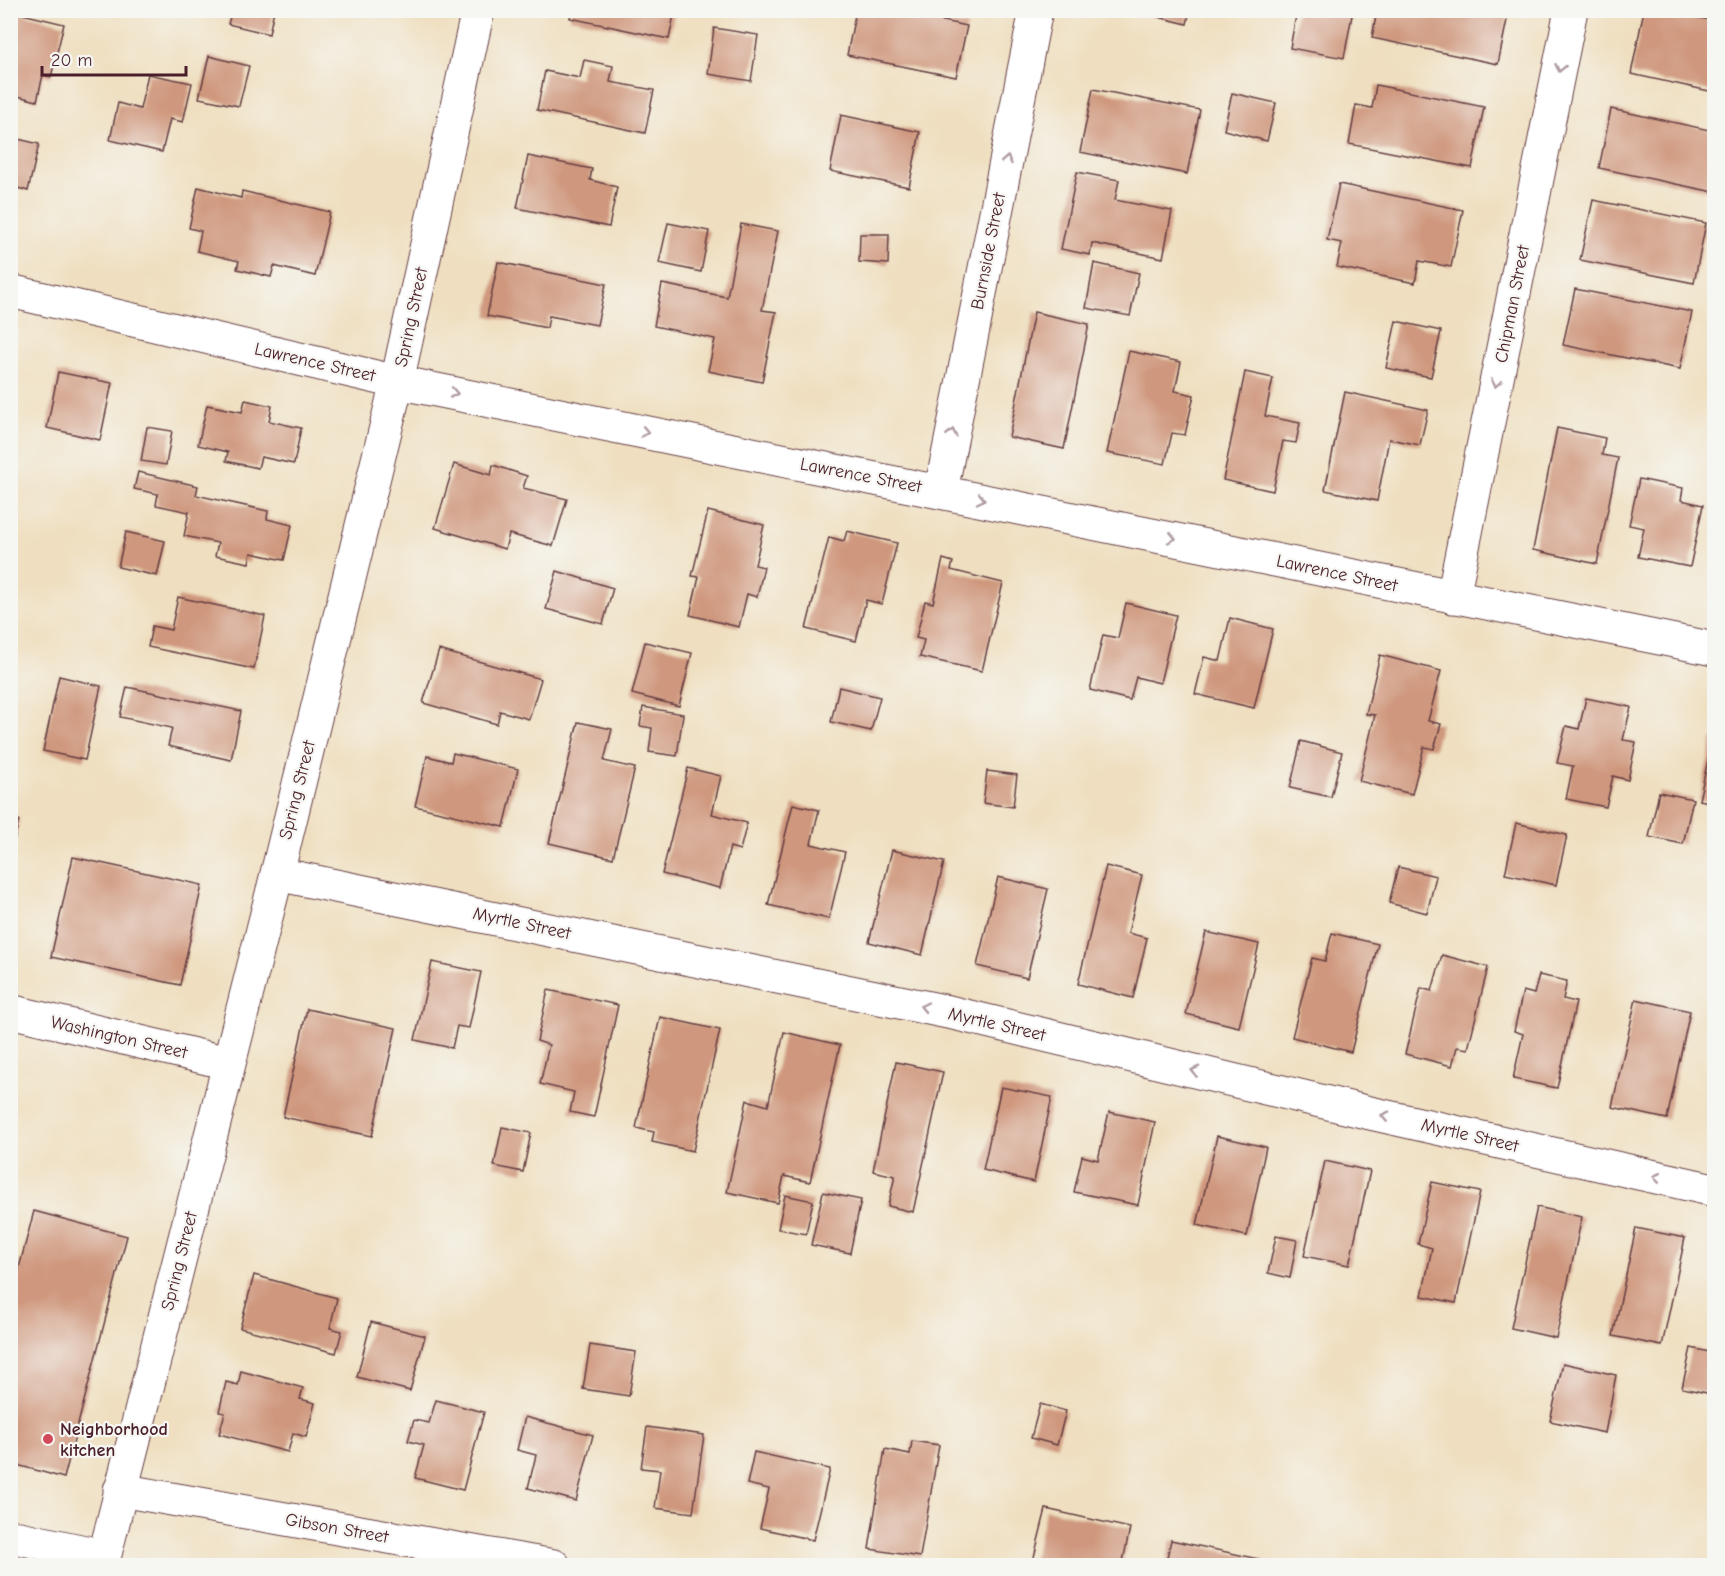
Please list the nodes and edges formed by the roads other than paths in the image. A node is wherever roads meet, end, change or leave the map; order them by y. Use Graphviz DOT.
graph roads {
  1 [pos="478,10"];
  2 [pos="1036,10"];
  3 [pos="1571,10"];
  4 [pos="10,291"];
  5 [pos="397,382"];
  6 [pos="941,491"];
  7 [pos="1453,597"];
  8 [pos="1714,649"];
  9 [pos="277,874"];
  10 [pos="10,1011"];
  11 [pos="228,1063"];
  12 [pos="1714,1190"];
  13 [pos="120,1490"];
  14 [pos="10,1536"];
  15 [pos="103,1561"];
  16 [pos="554,1566"];
  1 -- 5 [label="street, Spring Street"];
  6 -- 2 [label="street, Burnside Street, one-way"];
  3 -- 7 [label="street, Chipman Street, one-way"];
  4 -- 5 [label="street, Lawrence Street"];
  5 -- 6 [label="street, Lawrence Street, one-way"];
  5 -- 9 [label="street, Spring Street"];
  6 -- 7 [label="street, Lawrence Street, one-way"];
  7 -- 8 [label="street, Lawrence Street"];
  9 -- 11 [label="street, Spring Street"];
  12 -- 9 [label="street, Myrtle Street, one-way"];
  10 -- 11 [label="street, Washington Street"];
  11 -- 13 [label="street, Spring Street"];
  13 -- 15 [label="street, Spring Street"];
  13 -- 16 [label="street, Gibson Street"];
  14 -- 15 [label="street"];
}
